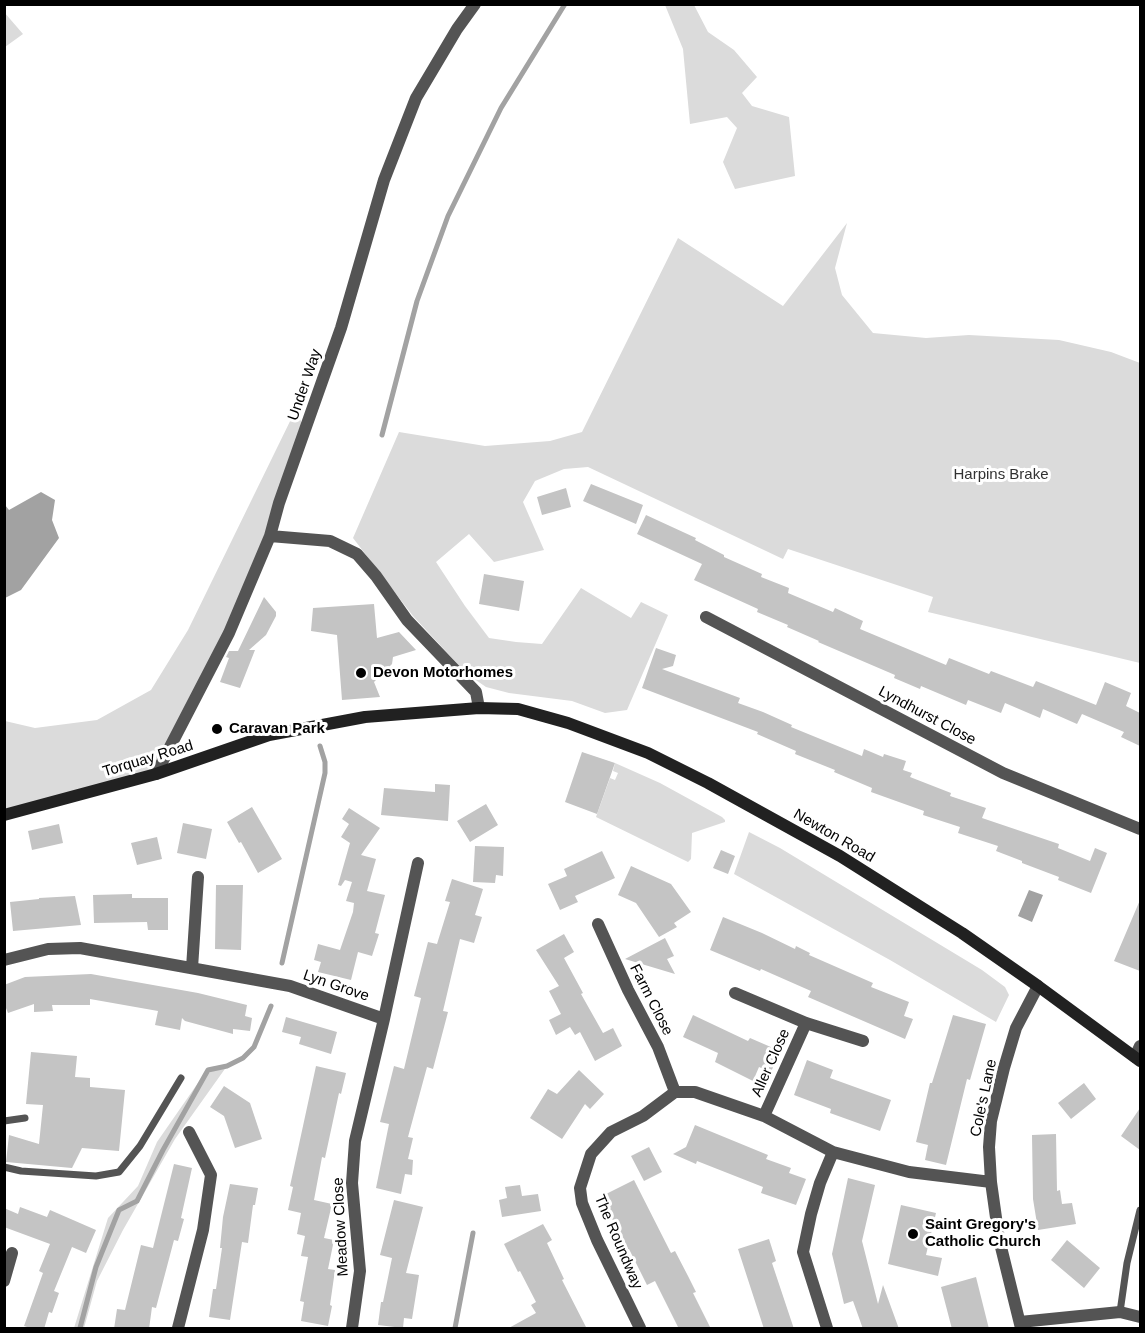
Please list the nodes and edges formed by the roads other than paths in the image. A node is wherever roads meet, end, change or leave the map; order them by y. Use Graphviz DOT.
graph roads {
  1 [pos="475,4"];
  2 [pos="270,536"];
  3 [pos="706,617"];
  4 [pos="478,708"];
  5 [pos="156,774"];
  6 [pos="4,815"];
  7 [pos="1140,829"];
  8 [pos="418,863"];
  9 [pos="198,877"];
  10 [pos="598,924"];
  11 [pos="4,960"];
  12 [pos="192,968"];
  13 [pos="1038,986"];
  14 [pos="735,993"];
  15 [pos="384,1019"];
  16 [pos="806,1023"];
  17 [pos="863,1041"];
  18 [pos="1138,1055"];
  19 [pos="181,1078"];
  20 [pos="675,1092"];
  21 [pos="764,1116"];
  22 [pos="25,1118"];
  23 [pos="4,1120"];
  24 [pos="189,1132"];
  25 [pos="833,1152"];
  26 [pos="4,1167"];
  27 [pos="991,1182"];
  28 [pos="1140,1210"];
  29 [pos="12,1253"];
  30 [pos="4,1281"];
  31 [pos="1120,1312"];
  32 [pos="1140,1317"];
  33 [pos="1021,1325"];
  34 [pos="178,1329"];
  35 [pos="352,1329"];
  36 [pos="640,1329"];
  37 [pos="827,1329"];
  1 -- 2 [label="street, Under Way"];
  2 -- 4 [label="street"];
  2 -- 5 [label="street, Under Way"];
  3 -- 7 [label="street, Lyndhurst Close"];
  4 -- 5 [label="street, Torquay Road"];
  4 -- 13 [label="street, Newton Road"];
  5 -- 6 [label="street, Torquay Road"];
  8 -- 15 [label="street, Lyn Grove"];
  9 -- 12 [label="street"];
  10 -- 20 [label="street, Farm Close"];
  11 -- 12 [label="street, Lyn Grove"];
  12 -- 15 [label="street, Lyn Grove"];
  13 -- 18 [label="street, Newton Road"];
  13 -- 27 [label="street, Cole's Lane"];
  14 -- 16 [label="street, Aller Close"];
  15 -- 35 [label="street, Meadow Close"];
  16 -- 17 [label="street, Aller Close"];
  16 -- 21 [label="street, Aller Close"];
  19 -- 26 [label="lane"];
  20 -- 21 [label="street"];
  20 -- 36 [label="street, The Roundway"];
  21 -- 25 [label="street"];
  22 -- 23 [label="lane"];
  24 -- 34 [label="street"];
  25 -- 27 [label="street"];
  25 -- 37 [label="street"];
  27 -- 33 [label="street, Cole's Lane"];
  28 -- 31 [label="lane"];
  29 -- 30 [label="street"];
  31 -- 32 [label="street"];
  31 -- 33 [label="street"];
}
